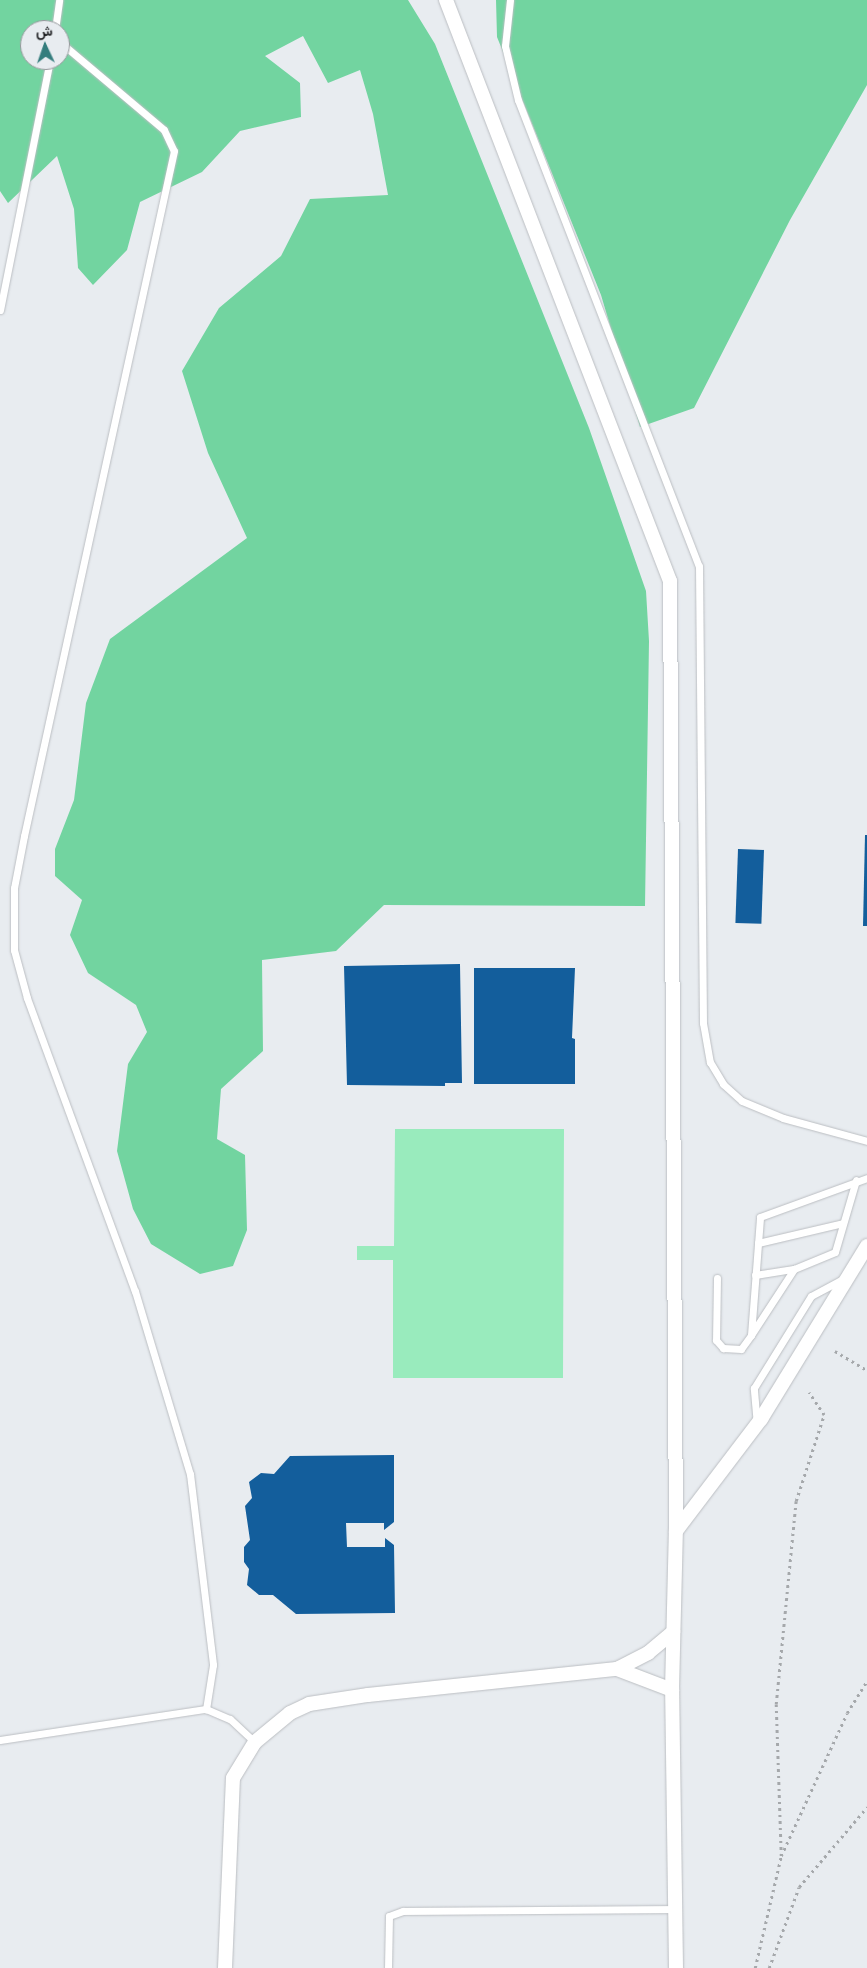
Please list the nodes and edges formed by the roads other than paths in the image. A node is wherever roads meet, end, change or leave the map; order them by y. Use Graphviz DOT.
graph roads {
  1 [pos="59,0"];
  2 [pos="446,0"];
  3 [pos="510,0"];
  4 [pos="56,20"];
  5 [pos="70,50"];
  6 [pos="48,70"];
  7 [pos="0,310"];
  8 [pos="867,1141"];
  9 [pos="867,1178"];
  10 [pos="856,1180"];
  11 [pos="843,1223"];
  12 [pos="758,1242"];
  13 [pos="867,1246"];
  14 [pos="794,1269"];
  15 [pos="755,1275"];
  16 [pos="849,1277"];
  17 [pos="717,1278"];
  18 [pos="748,1339"];
  19 [pos="757,1425"];
  20 [pos="676,1531"];
  21 [pos="673,1632"];
  22 [pos="617,1669"];
  23 [pos="672,1690"];
  24 [pos="206,1709"];
  25 [pos="0,1740"];
  26 [pos="255,1742"];
  27 [pos="676,1909"];
  28 [pos="225,1968"];
  29 [pos="388,1968"];
  30 [pos="676,1968"];
  1 -- 4 [label="lane"];
  2 -- 20 [label="street"];
  3 -- 8 [label="lane"];
  5 -- 24 [label="lane"];
  6 -- 7 [label="lane"];
  9 -- 10 [label="lane"];
  10 -- 11 [label="lane"];
  10 -- 12 [label="lane"];
  11 -- 12 [label="lane"];
  11 -- 14 [label="lane"];
  12 -- 15 [label="lane"];
  13 -- 16 [label="street"];
  14 -- 15 [label="lane"];
  14 -- 18 [label="lane"];
  15 -- 18 [label="lane"];
  16 -- 19 [label="street"];
  16 -- 19 [label="lane"];
  17 -- 18 [label="lane"];
  19 -- 20 [label="street"];
  20 -- 21 [label="street"];
  21 -- 22 [label="street"];
  21 -- 23 [label="street"];
  22 -- 23 [label="street"];
  22 -- 26 [label="street"];
  23 -- 27 [label="street"];
  24 -- 25 [label="lane"];
  24 -- 26 [label="lane"];
  26 -- 28 [label="street"];
  27 -- 29 [label="lane"];
  27 -- 30 [label="street"];
}
